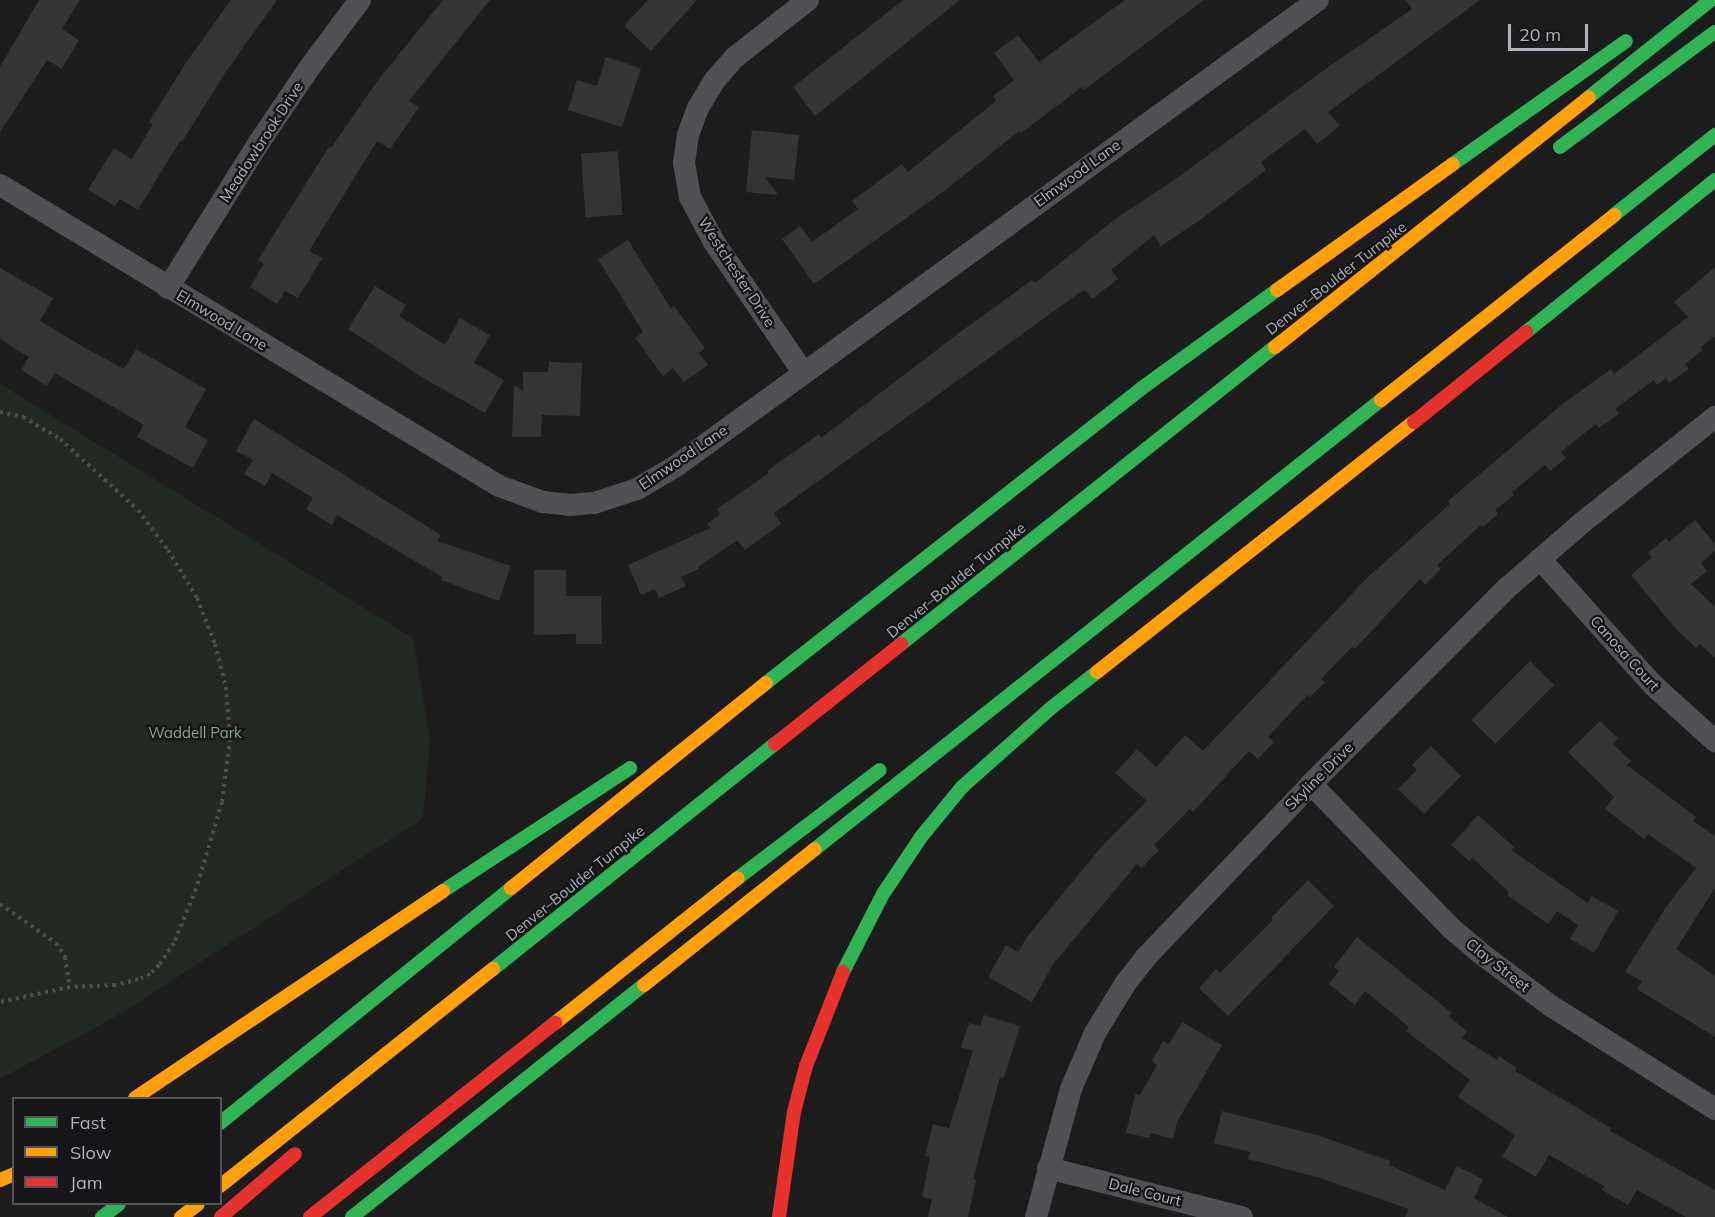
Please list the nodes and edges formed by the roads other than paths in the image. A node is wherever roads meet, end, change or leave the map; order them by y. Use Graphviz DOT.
graph roads {
  1 [pos="360,0"];
  2 [pos="808,0"];
  3 [pos="1318,0"];
  4 [pos="1711,0"];
  5 [pos="1640,32"];
  6 [pos="1715,32"];
  7 [pos="1715,135"];
  8 [pos="1550,154"];
  9 [pos="1715,180"];
  10 [pos="0,185"];
  11 [pos="1474,207"];
  12 [pos="168,288"];
  13 [pos="1292,333"];
  14 [pos="803,372"];
  15 [pos="1715,417"];
  16 [pos="1315,453"];
  17 [pos="1540,559"];
  18 [pos="825,635"];
  19 [pos="1054,641"];
  20 [pos="680,734"];
  21 [pos="1715,741"];
  22 [pos="896,758"];
  23 [pos="641,760"];
  24 [pos="1311,784"];
  25 [pos="553,922"];
  26 [pos="386,1072"];
  27 [pos="136,1097"];
  28 [pos="1715,1109"];
  29 [pos="222,1121"];
  30 [pos="307,1143"];
  31 [pos="1048,1168"];
  32 [pos="222,1184"];
  33 [pos="117,1205"];
  34 [pos="196,1205"];
  35 [pos="102,1217"];
  36 [pos="181,1217"];
  37 [pos="221,1217"];
  38 [pos="310,1217"];
  39 [pos="352,1217"];
  40 [pos="779,1217"];
  41 [pos="1036,1217"];
  42 [pos="1242,1217"];
  1 -- 12 [label="street, Meadowbrook Drive"];
  2 -- 14 [label="street, Westchester Drive"];
  3 -- 14 [label="street, Elmwood Lane"];
  4 -- 13 [label="highway, Denver–Boulder Turnpike"];
  5 -- 18 [label="highway"];
  6 -- 8 [label="highway"];
  7 -- 16 [label="highway"];
  9 -- 40 [label="highway"];
  10 -- 12 [label="street, Elmwood Lane"];
  11 -- 13 [label="highway"];
  12 -- 14 [label="street, Elmwood Lane"];
  13 -- 25 [label="highway, Denver–Boulder Turnpike"];
  15 -- 17 [label="street, Skyline Drive"];
  16 -- 19 [label="highway"];
  16 -- 39 [label="highway"];
  17 -- 21 [label="street, Canosa Court"];
  17 -- 24 [label="street, Skyline Drive"];
  18 -- 20 [label="highway"];
  18 -- 29 [label="highway"];
  22 -- 38 [label="highway"];
  23 -- 27 [label="highway"];
  24 -- 28 [label="street, Clay Street"];
  24 -- 31 [label="street, Skyline Drive"];
  25 -- 26 [label="highway"];
  25 -- 32 [label="highway, Denver–Boulder Turnpike"];
  30 -- 37 [label="highway"];
  31 -- 41 [label="street, Skyline Drive"];
  31 -- 42 [label="street, Dale Court"];
  33 -- 35 [label="highway"];
  34 -- 36 [label="highway"];
}
